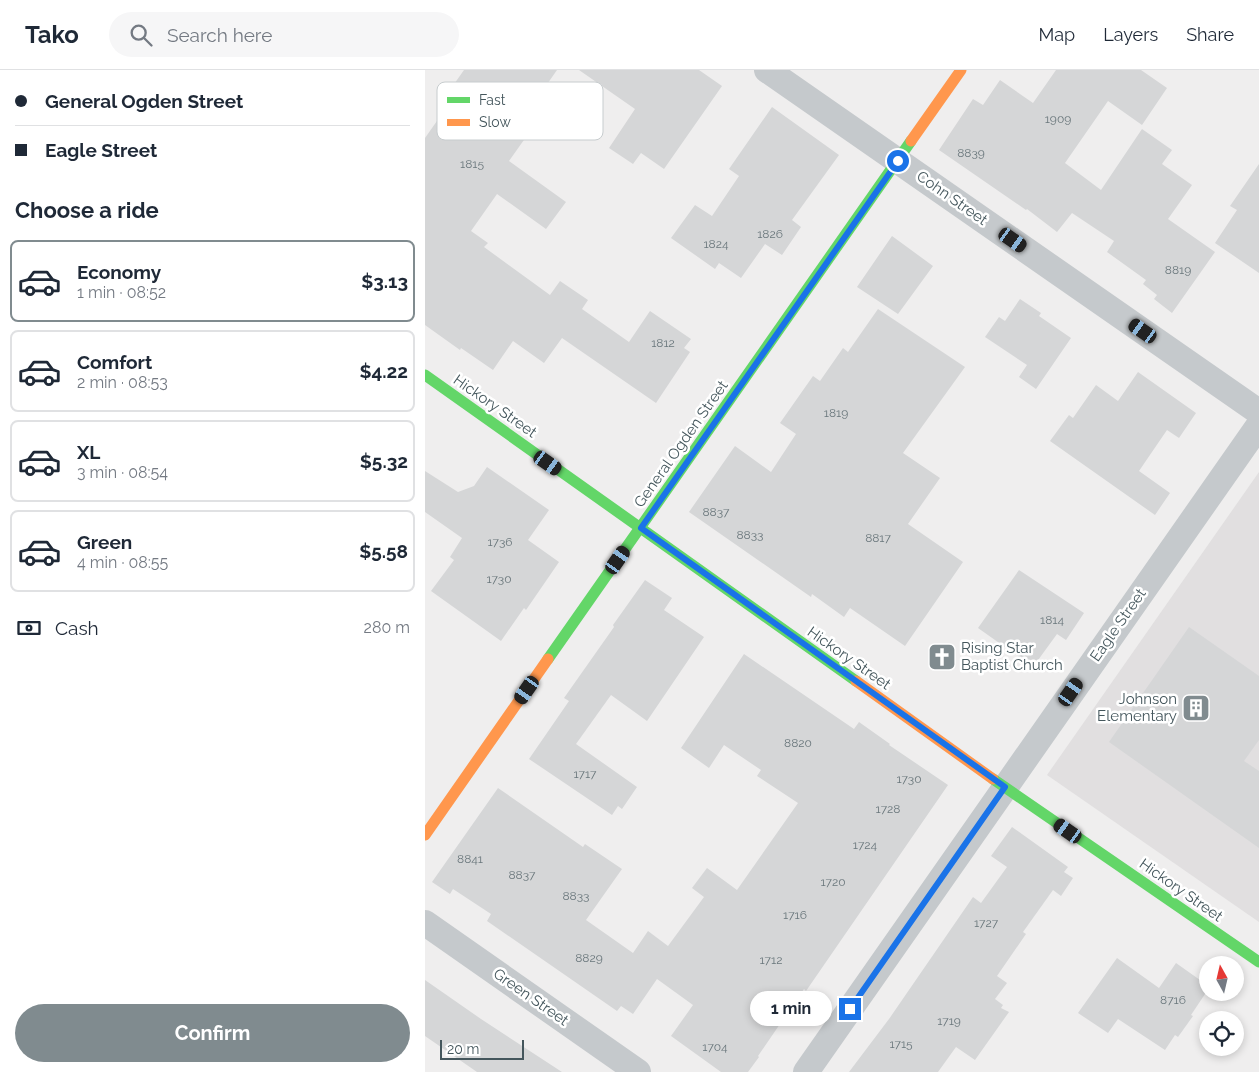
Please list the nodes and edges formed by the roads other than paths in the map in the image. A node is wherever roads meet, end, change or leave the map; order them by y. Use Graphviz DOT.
graph roads {
  1 [pos="767,70"];
  2 [pos="961,70"];
  3 [pos="898,161"];
  4 [pos="425,375"];
  5 [pos="1259,412"];
  6 [pos="1259,424"];
  7 [pos="641,528"];
  8 [pos="1005,787"];
  9 [pos="425,835"];
  10 [pos="425,923"];
  11 [pos="1259,962"];
  12 [pos="638,1072"];
  13 [pos="806,1072"];
  1 -- 3 [label="street, Cohn Street"];
  2 -- 3 [label="street, General Ogden Street"];
  3 -- 5 [label="street, Cohn Street"];
  3 -- 7 [label="street, General Ogden Street"];
  4 -- 7 [label="street, Hickory Street"];
  6 -- 8 [label="street, Eagle Street"];
  7 -- 8 [label="street, Hickory Street"];
  7 -- 9 [label="street, General Ogden Street"];
  8 -- 11 [label="street, Hickory Street"];
  8 -- 13 [label="street, Eagle Street"];
  10 -- 12 [label="street, Green Street"];
}
